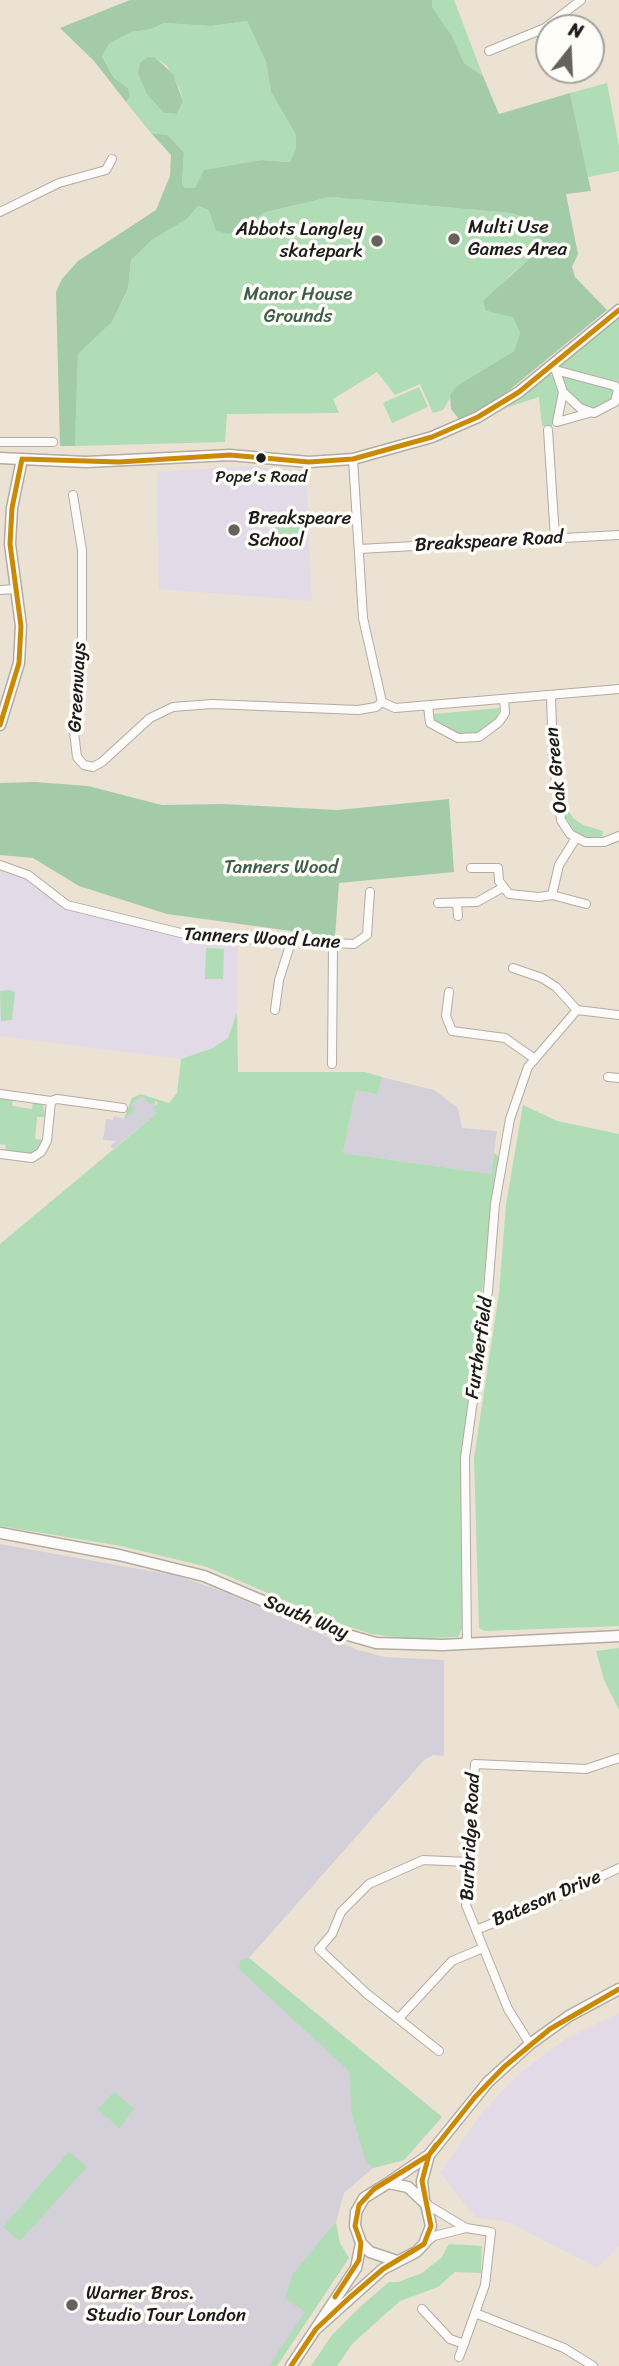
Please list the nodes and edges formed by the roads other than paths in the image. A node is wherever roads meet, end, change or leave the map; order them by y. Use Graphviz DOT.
graph roads {
  1 [pos="581,0"];
  2 [pos="489,51"];
  3 [pos="112,159"];
  4 [pos="0,212"];
  5 [pos="619,310"];
  6 [pos="556,368"];
  7 [pos="563,392"];
  8 [pos="589,413"];
  9 [pos="548,430"];
  10 [pos="0,442"];
  11 [pos="53,442"];
  12 [pos="0,457"];
  13 [pos="22,458"];
  14 [pos="353,459"];
  15 [pos="73,495"];
  16 [pos="619,535"];
  17 [pos="555,538"];
  18 [pos="359,549"];
  19 [pos="16,589"];
  20 [pos="0,590"];
  21 [pos="619,689"];
  22 [pos="551,696"];
  23 [pos="504,699"];
  24 [pos="382,702"];
  25 [pos="428,706"];
  26 [pos="0,725"];
  27 [pos="619,836"];
  28 [pos="576,838"];
  29 [pos="0,865"];
  30 [pos="471,868"];
  31 [pos="502,888"];
  32 [pos="370,892"];
  33 [pos="552,895"];
  34 [pos="438,903"];
  35 [pos="457,903"];
  36 [pos="586,904"];
  37 [pos="458,916"];
  38 [pos="291,942"];
  39 [pos="333,945"];
  40 [pos="513,968"];
  41 [pos="449,992"];
  42 [pos="275,1010"];
  43 [pos="577,1010"];
  44 [pos="619,1015"];
  45 [pos="535,1059"];
  46 [pos="332,1064"];
  47 [pos="608,1077"];
  48 [pos="619,1078"];
  49 [pos="0,1094"];
  50 [pos="51,1101"];
  51 [pos="122,1108"];
  52 [pos="0,1154"];
  53 [pos="0,1533"];
  54 [pos="619,1636"];
  55 [pos="467,1644"];
  56 [pos="619,1758"];
  57 [pos="468,1862"];
  58 [pos="619,1868"];
  59 [pos="476,1930"];
  60 [pos="483,1948"];
  61 [pos="619,1989"];
  62 [pos="400,2017"];
  63 [pos="530,2044"];
  64 [pos="439,2051"];
  65 [pos="429,2155"];
  66 [pos="388,2183"];
  67 [pos="425,2202"];
  68 [pos="466,2228"];
  69 [pos="361,2243"];
  70 [pos="424,2245"];
  71 [pos="397,2261"];
  72 [pos="422,2308"];
  73 [pos="475,2313"];
  74 [pos="316,2329"];
  75 [pos="464,2344"];
  76 [pos="459,2357"];
  77 [pos="291,2366"];
  78 [pos="593,2366"];
  1 -- 2 [label="street"];
  3 -- 4 [label="street"];
  5 -- 6 [label="street"];
  6 -- 7 [label="street"];
  6 -- 8 [label="street"];
  6 -- 14 [label="street"];
  7 -- 8 [label="street"];
  7 -- 8 [label="street"];
  9 -- 17 [label="street"];
  10 -- 11 [label="street"];
  12 -- 13 [label="street"];
  13 -- 14 [label="street"];
  13 -- 19 [label="street"];
  14 -- 18 [label="street"];
  15 -- 24 [label="street, Greenways"];
  16 -- 17 [label="street, Breakspeare Road"];
  17 -- 18 [label="street, Breakspeare Road"];
  18 -- 24 [label="street"];
  19 -- 20 [label="street"];
  19 -- 26 [label="street"];
  21 -- 22 [label="street"];
  22 -- 23 [label="street"];
  22 -- 28 [label="street, Oak Green"];
  23 -- 25 [label="street"];
  23 -- 25 [label="street"];
  24 -- 25 [label="street"];
  27 -- 28 [label="street, Oak Green"];
  28 -- 33 [label="street, Oak Green"];
  29 -- 38 [label="street, Tanners Wood Lane"];
  30 -- 31 [label="street"];
  31 -- 33 [label="street"];
  31 -- 35 [label="street"];
  32 -- 39 [label="street, Tanners Wood Lane"];
  33 -- 36 [label="street"];
  34 -- 35 [label="street"];
  35 -- 37 [label="street"];
  38 -- 39 [label="street, Tanners Wood Lane"];
  38 -- 42 [label="street"];
  39 -- 46 [label="street"];
  40 -- 43 [label="street"];
  41 -- 45 [label="street"];
  43 -- 44 [label="street"];
  43 -- 45 [label="street, Furtherfield"];
  45 -- 55 [label="street, Furtherfield"];
  47 -- 48 [label="street"];
  49 -- 50 [label="street"];
  50 -- 51 [label="street"];
  50 -- 52 [label="street"];
  53 -- 55 [label="street, South Way"];
  54 -- 55 [label="street, South Way"];
  56 -- 57 [label="street, Burbridge Road"];
  57 -- 59 [label="street, Burbridge Road"];
  57 -- 62 [label="street"];
  58 -- 59 [label="street, Bateson Drive"];
  59 -- 60 [label="street, Bateson Drive"];
  60 -- 62 [label="street"];
  60 -- 63 [label="street, Bateson Drive"];
  61 -- 63 [label="street"];
  62 -- 64 [label="street"];
  63 -- 65 [label="street"];
  65 -- 66 [label="street"];
  65 -- 67 [label="street"];
  66 -- 67 [label="street"];
  66 -- 69 [label="street"];
  67 -- 68 [label="street"];
  67 -- 70 [label="street"];
  68 -- 70 [label="street"];
  68 -- 73 [label="street"];
  69 -- 71 [label="street"];
  69 -- 74 [label="street"];
  70 -- 71 [label="street"];
  71 -- 74 [label="street"];
  72 -- 75 [label="street"];
  73 -- 75 [label="street"];
  73 -- 78 [label="street"];
  74 -- 77 [label="street"];
  75 -- 76 [label="street"];
}
